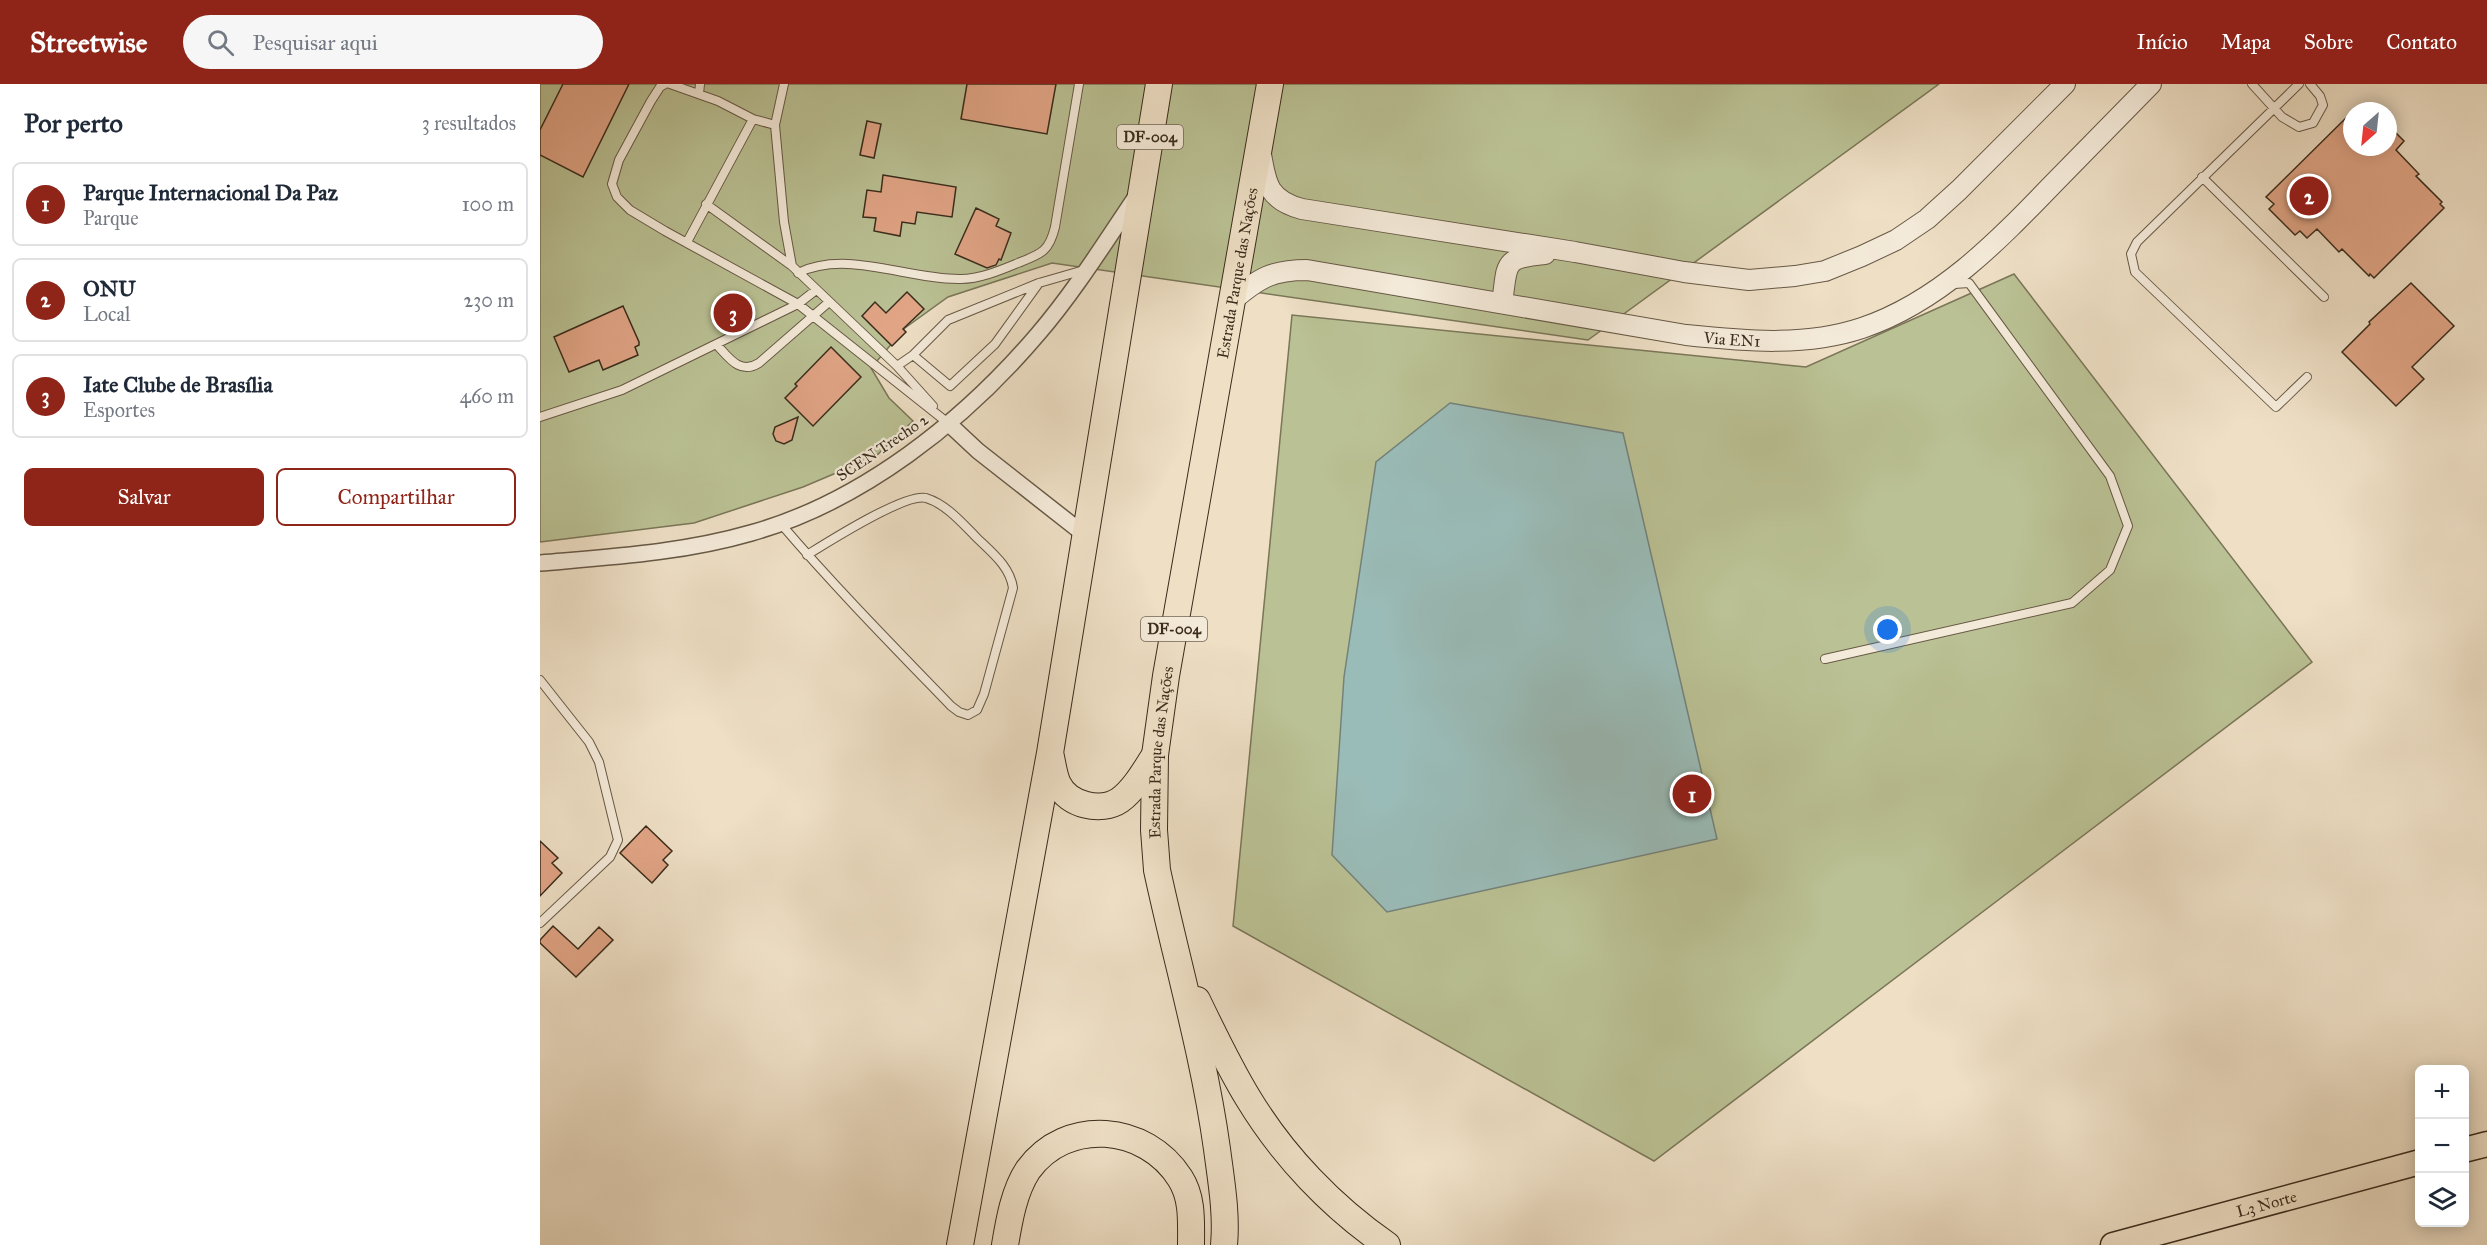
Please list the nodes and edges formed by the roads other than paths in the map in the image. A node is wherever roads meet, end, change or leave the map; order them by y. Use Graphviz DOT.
graph roads {
  1 [pos="665,84"];
  2 [pos="670,84"];
  3 [pos="700,84"];
  4 [pos="784,84"];
  5 [pos="1079,84"];
  6 [pos="1159,84"];
  7 [pos="1270,84"];
  8 [pos="2065,84"];
  9 [pos="2151,84"];
  10 [pos="2252,84"];
  11 [pos="2299,84"];
  12 [pos="2310,84"];
  13 [pos="699,93"];
  14 [pos="2274,106"];
  15 [pos="753,119"];
  16 [pos="775,125"];
  17 [pos="1260,145"];
  18 [pos="2202,177"];
  19 [pos="1141,189"];
  20 [pos="706,204"];
  21 [pos="687,242"];
  22 [pos="1575,252"];
  23 [pos="795,269"];
  24 [pos="1087,269"];
  25 [pos="1039,283"];
  26 [pos="1943,286"];
  27 [pos="816,290"];
  28 [pos="2324,297"];
  29 [pos="1233,300"];
  30 [pos="829,302"];
  31 [pos="1502,303"];
  32 [pos="798,304"];
  33 [pos="812,316"];
  34 [pos="717,345"];
  35 [pos="913,355"];
  36 [pos="897,366"];
  37 [pos="2307,377"];
  38 [pos="540,417"];
  39 [pos="948,423"];
  40 [pos="781,524"];
  41 [pos="1085,536"];
  42 [pos="807,555"];
  43 [pos="540,563"];
  44 [pos="1825,659"];
  45 [pos="540,680"];
  46 [pos="1050,753"];
  47 [pos="1155,755"];
  48 [pos="540,923"];
  49 [pos="1177,960"];
  50 [pos="2487,1144"];
  51 [pos="2469,1149"];
  52 [pos="2415,1163"];
  53 [pos="960,1245"];
  54 [pos="1005,1245"];
  55 [pos="1191,1245"];
  56 [pos="1224,1245"];
  57 [pos="1387,1245"];
  58 [pos="2113,1245"];
  1 -- 21 [label="lane"];
  2 -- 13 [label="lane"];
  3 -- 13 [label="lane"];
  4 -- 16 [label="lane"];
  5 -- 23 [label="lane"];
  6 -- 19 [label="highway, DF-004"];
  7 -- 17 [label="highway, Estrada Parque das Nações / DF-004"];
  8 -- 22 [label="street"];
  9 -- 26 [label="street, Via EN1"];
  10 -- 14 [label="lane"];
  11 -- 14 [label="lane"];
  12 -- 14 [label="lane"];
  13 -- 15 [label="lane"];
  14 -- 18 [label="lane"];
  15 -- 16 [label="lane"];
  15 -- 20 [label="lane"];
  16 -- 23 [label="lane"];
  17 -- 22 [label="street"];
  17 -- 29 [label="highway, Estrada Parque das Nações / DF-004"];
  18 -- 28 [label="lane"];
  18 -- 37 [label="lane"];
  19 -- 24 [label="street, SCEN Trecho 2"];
  19 -- 41 [label="highway, DF-004"];
  20 -- 21 [label="lane"];
  20 -- 23 [label="lane"];
  21 -- 32 [label="lane"];
  22 -- 31 [label="street"];
  23 -- 27 [label="lane"];
  24 -- 25 [label="lane"];
  24 -- 39 [label="street, SCEN Trecho 2"];
  25 -- 35 [label="lane"];
  25 -- 35 [label="lane"];
  26 -- 31 [label="street, Via EN1"];
  26 -- 44 [label="lane"];
  27 -- 30 [label="lane"];
  27 -- 32 [label="lane"];
  29 -- 31 [label="street, Via EN1"];
  29 -- 47 [label="highway, Estrada Parque das Nações / DF-004"];
  30 -- 33 [label="lane"];
  30 -- 36 [label="lane"];
  32 -- 33 [label="lane"];
  32 -- 34 [label="lane"];
  33 -- 34 [label="lane"];
  33 -- 39 [label="lane"];
  34 -- 38 [label="lane"];
  35 -- 36 [label="lane"];
  36 -- 39 [label="lane"];
  39 -- 40 [label="street, SCEN Trecho 2"];
  39 -- 41 [label="street"];
  40 -- 42 [label="lane"];
  40 -- 43 [label="street, SCEN Trecho 2"];
  41 -- 46 [label="highway, DF-004"];
  42 -- 42 [label="lane"];
  45 -- 48 [label="lane"];
  46 -- 47 [label="highway"];
  46 -- 53 [label="highway, DF-004"];
  47 -- 49 [label="highway, Estrada Parque das Nações / DF-004"];
  49 -- 56 [label="highway, Estrada Parque das Nações / DF-004"];
  49 -- 57 [label="highway"];
  50 -- 51 [label="main road"];
  52 -- 58 [label="main road, L3 Norte"];
  54 -- 55 [label="highway"];
}
